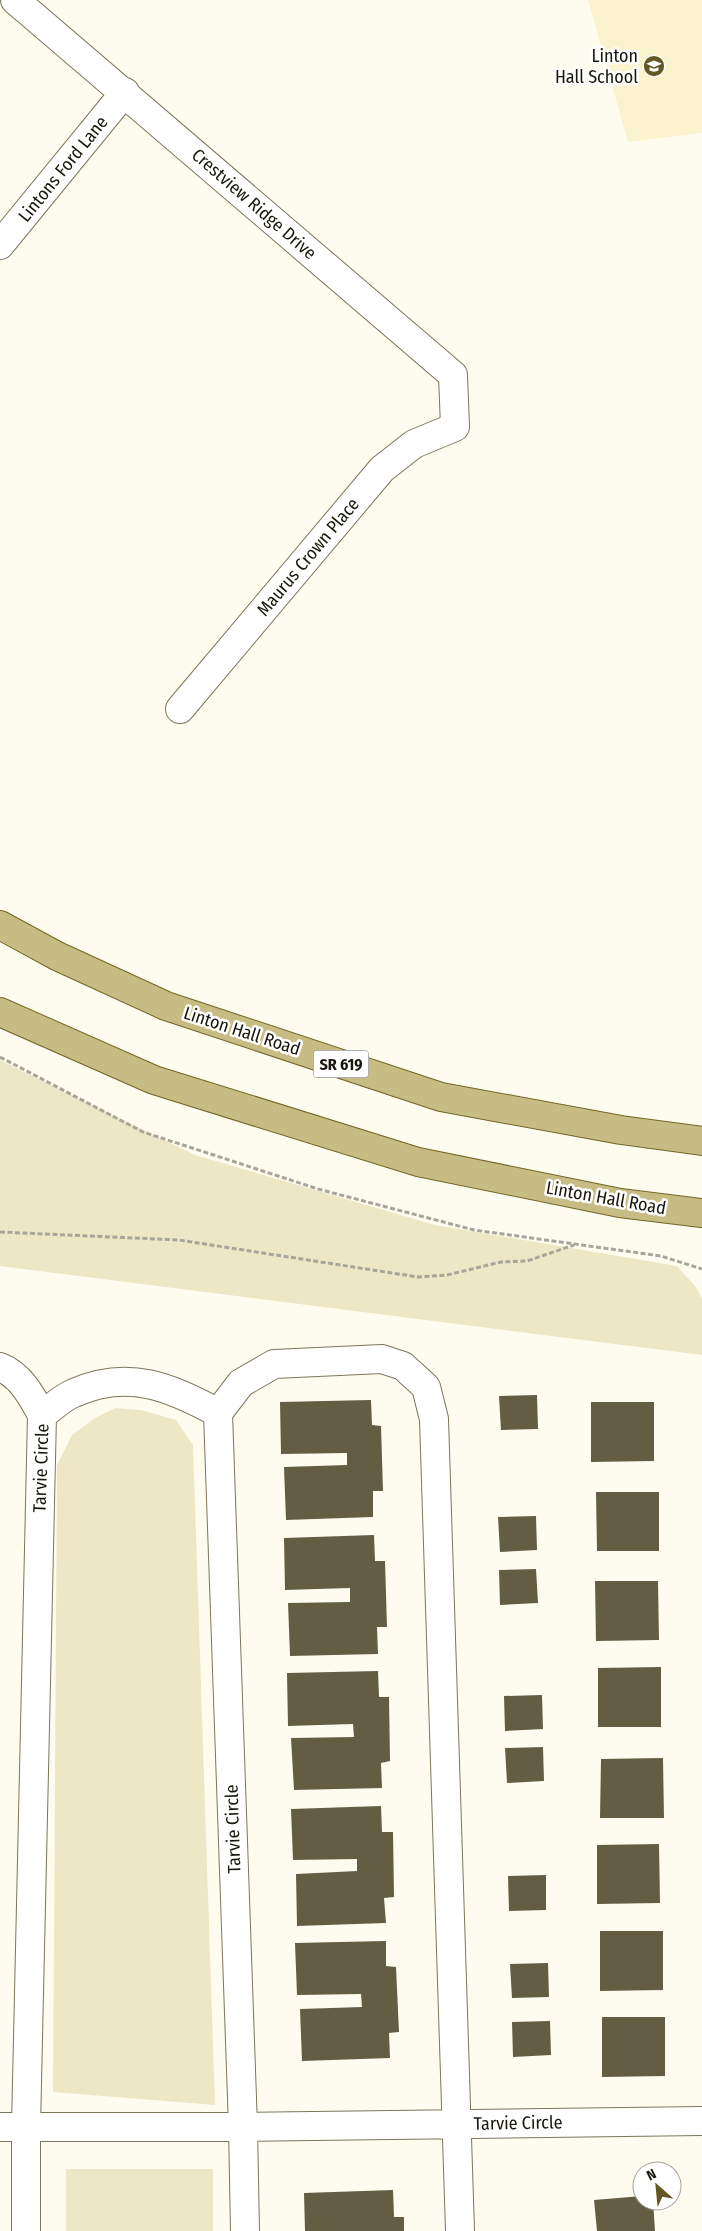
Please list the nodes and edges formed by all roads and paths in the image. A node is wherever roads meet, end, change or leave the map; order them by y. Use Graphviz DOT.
graph roads {
  1 [pos="15,0"];
  2 [pos="125,92"];
  3 [pos="0,245"];
  4 [pos="454,427"];
  5 [pos="180,709"];
  6 [pos="0,925"];
  7 [pos="0,1012"];
  8 [pos="0,1057"];
  9 [pos="702,1142"];
  10 [pos="702,1213"];
  11 [pos="0,1232"];
  12 [pos="575,1244"];
  13 [pos="702,1269"];
  14 [pos="0,1367"];
  15 [pos="218,1413"];
  16 [pos="42,1415"];
  17 [pos="702,2121"];
  18 [pos="457,2124"];
  19 [pos="13,2127"];
  20 [pos="243,2127"];
  21 [pos="26,2231"];
  22 [pos="245,2231"];
  23 [pos="460,2231"];
  1 -- 2 [label="street, Crestview Ridge Drive"];
  2 -- 3 [label="street, Lintons Ford Lane"];
  2 -- 4 [label="street, Crestview Ridge Drive"];
  4 -- 5 [label="street, Maurus Crown Place"];
  6 -- 9 [label="main road, Linton Hall Road / SR 619"];
  7 -- 10 [label="main road, Linton Hall Road"];
  8 -- 12 [label="path"];
  11 -- 12 [label="path"];
  12 -- 13 [label="path"];
  14 -- 16 [label="street"];
  15 -- 16 [label="street, Tarvie Circle"];
  15 -- 18 [label="street"];
  15 -- 20 [label="street, Tarvie Circle"];
  16 -- 19 [label="street, Tarvie Circle"];
  17 -- 18 [label="street, Tarvie Circle"];
  18 -- 20 [label="street, Tarvie Circle"];
  18 -- 23 [label="street"];
  19 -- 20 [label="street, Tarvie Circle"];
  19 -- 21 [label="street, Tarvie Circle"];
  20 -- 22 [label="street, Tarvie Circle"];
}
